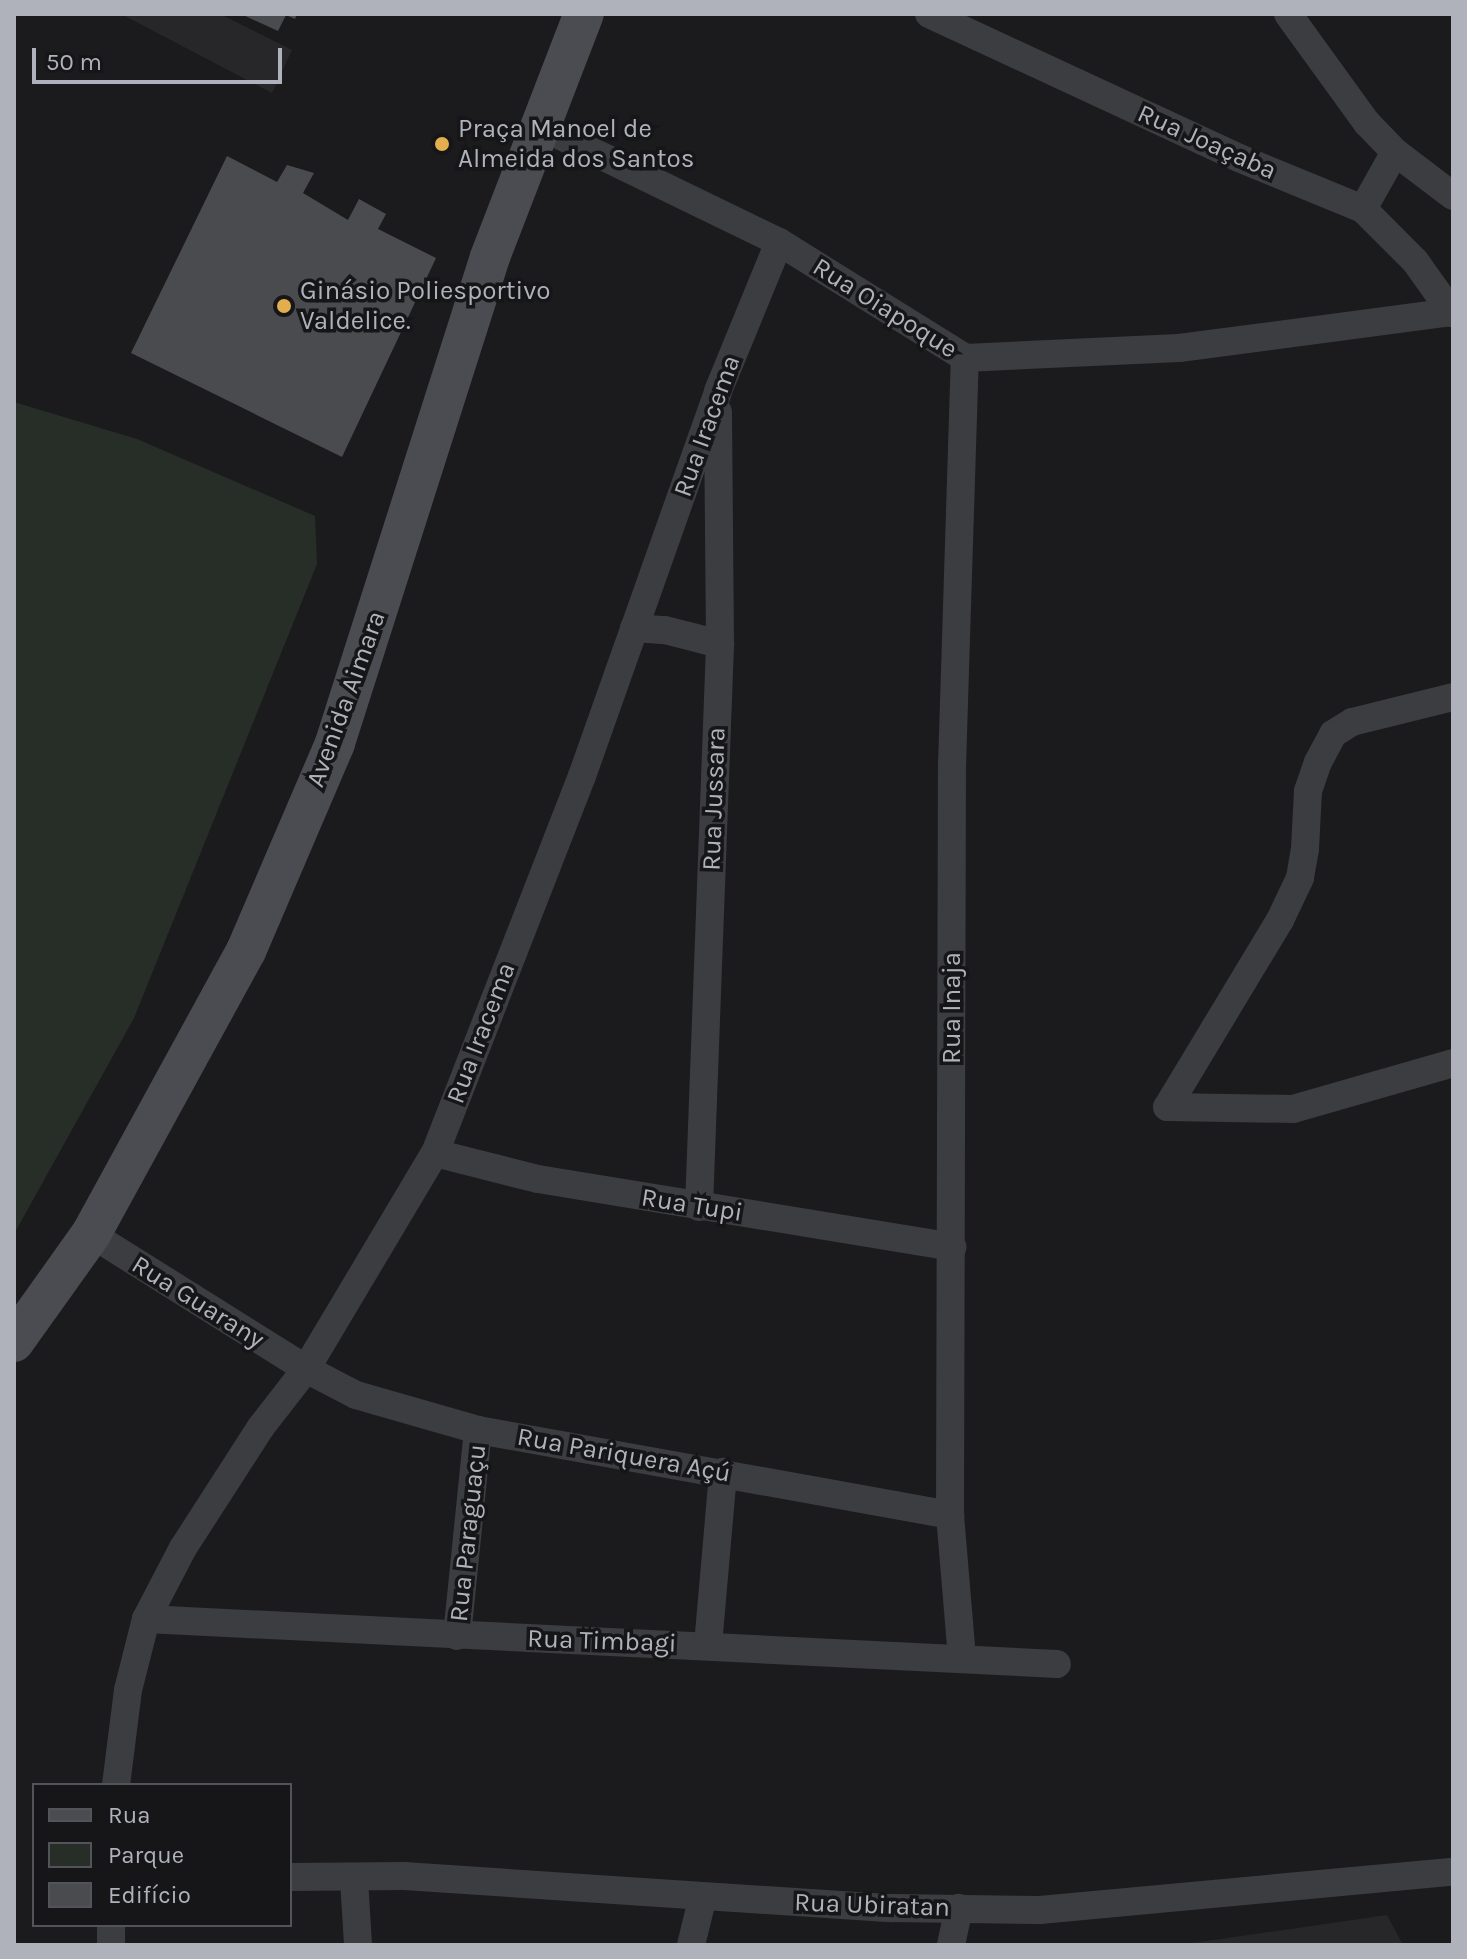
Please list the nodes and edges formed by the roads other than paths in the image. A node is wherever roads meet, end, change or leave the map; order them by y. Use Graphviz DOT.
graph roads {
  1 [pos="584,14"];
  2 [pos="929,14"];
  3 [pos="1288,14"];
  4 [pos="538,125"];
  5 [pos="1395,152"];
  6 [pos="1453,196"];
  7 [pos="1363,209"];
  8 [pos="779,242"];
  9 [pos="1452,313"];
  10 [pos="965,358"];
  11 [pos="718,391"];
  12 [pos="634,628"];
  13 [pos="720,644"];
  14 [pos="1453,697"];
  15 [pos="1453,1063"];
  16 [pos="435,1153"];
  17 [pos="699,1207"];
  18 [pos="91,1234"];
  19 [pos="952,1247"];
  20 [pos="14,1342"];
  21 [pos="306,1369"];
  22 [pos="478,1430"];
  23 [pos="723,1472"];
  24 [pos="950,1515"];
  25 [pos="146,1619"];
  26 [pos="457,1636"];
  27 [pos="708,1645"];
  28 [pos="962,1658"];
  29 [pos="1057,1664"];
  30 [pos="116,1783"];
  31 [pos="1453,1873"];
  32 [pos="292,1877"];
  33 [pos="354,1879"];
  34 [pos="703,1896"];
  35 [pos="959,1908"];
  36 [pos="358,1945"];
  37 [pos="691,1945"];
  38 [pos="951,1945"];
  1 -- 4 [label="main road, Avenida Aimara"];
  2 -- 7 [label="street, Rua Joaçaba"];
  3 -- 5 [label="street"];
  4 -- 8 [label="street, Rua Oiapoque"];
  4 -- 18 [label="main road, Avenida Aimara"];
  5 -- 6 [label="street"];
  5 -- 7 [label="street"];
  7 -- 9 [label="street, Rua Joaçaba"];
  8 -- 10 [label="street, Rua Oiapoque"];
  8 -- 11 [label="street, Rua Iracema"];
  9 -- 10 [label="street, Rua Oiapoque"];
  10 -- 19 [label="street, Rua Inaja"];
  11 -- 12 [label="street, Rua Iracema"];
  11 -- 13 [label="street, Rua Jussara"];
  12 -- 13 [label="street"];
  12 -- 16 [label="street, Rua Iracema"];
  13 -- 17 [label="street, Rua Jussara"];
  14 -- 15 [label="street"];
  16 -- 17 [label="street, Rua Tupi"];
  16 -- 21 [label="street, Rua Iracema"];
  17 -- 19 [label="street, Rua Tupi"];
  18 -- 20 [label="main road, Avenida Aimara"];
  18 -- 21 [label="street, Rua Guarany"];
  19 -- 24 [label="street, Rua Inaja"];
  21 -- 22 [label="street, Rua Pariquera Açú"];
  21 -- 25 [label="street, Rua Iracema"];
  22 -- 23 [label="street, Rua Pariquera Açú"];
  22 -- 26 [label="street, Rua Paraguaçu"];
  23 -- 24 [label="street, Rua Pariquera Açú"];
  23 -- 27 [label="street"];
  24 -- 28 [label="street, Rua Inaja"];
  25 -- 26 [label="street, Rua Timbagi"];
  25 -- 30 [label="street, Rua Iracema"];
  26 -- 27 [label="street, Rua Timbagi"];
  27 -- 28 [label="street, Rua Timbagi"];
  28 -- 29 [label="street, Rua Timbagi"];
  31 -- 35 [label="street, Rua Ubiratan"];
  32 -- 33 [label="street, Rua Ubiratan"];
  33 -- 34 [label="street, Rua Ubiratan"];
  33 -- 36 [label="street"];
  34 -- 35 [label="street, Rua Ubiratan"];
  34 -- 37 [label="street"];
  35 -- 38 [label="street"];
}
